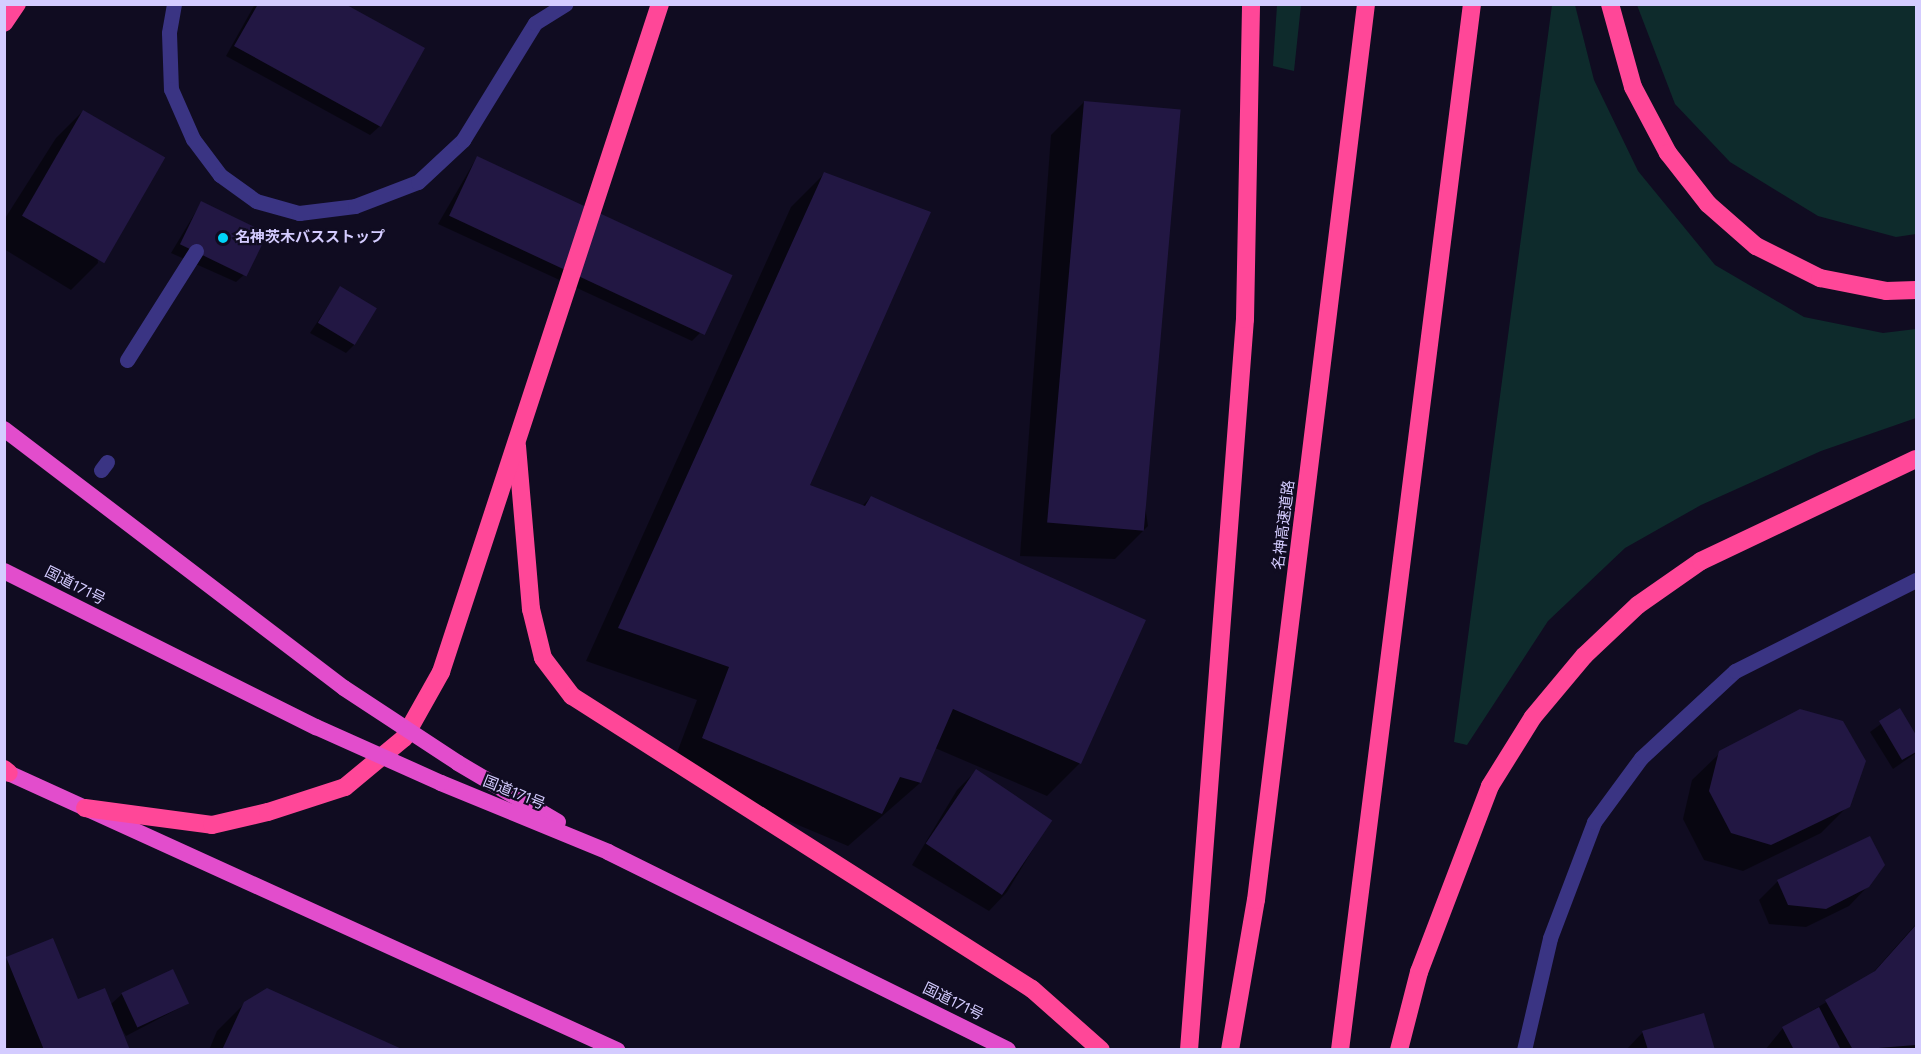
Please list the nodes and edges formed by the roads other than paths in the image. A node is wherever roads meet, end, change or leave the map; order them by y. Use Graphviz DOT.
graph roads {
  1 [pos="17,4"];
  2 [pos="174,4"];
  3 [pos="543,4"];
  4 [pos="565,4"];
  5 [pos="660,4"];
  6 [pos="1251,4"];
  7 [pos="1366,4"];
  8 [pos="1472,4"];
  9 [pos="1610,4"];
  10 [pos="4,23"];
  11 [pos="535,23"];
  12 [pos="196,251"];
  13 [pos="1917,290"];
  14 [pos="127,360"];
  15 [pos="4,429"];
  16 [pos="517,439"];
  17 [pos="1917,459"];
  18 [pos="4,571"];
  19 [pos="1917,580"];
  20 [pos="6,771"];
  21 [pos="85,808"];
  22 [pos="608,852"];
  23 [pos="617,1050"];
  24 [pos="1008,1050"];
  25 [pos="1101,1050"];
  26 [pos="1189,1050"];
  27 [pos="1230,1050"];
  28 [pos="1340,1050"];
  29 [pos="1399,1050"];
  30 [pos="1524,1050"];
  1 -- 10 [label="highway"];
  2 -- 11 [label="street"];
  3 -- 11 [label="street"];
  4 -- 11 [label="street"];
  5 -- 16 [label="highway"];
  6 -- 26 [label="highway"];
  7 -- 27 [label="highway, 名神高速道路"];
  8 -- 28 [label="highway"];
  9 -- 13 [label="highway"];
  12 -- 14 [label="street"];
  15 -- 22 [label="highway, bridge"];
  16 -- 21 [label="highway"];
  16 -- 25 [label="highway"];
  17 -- 29 [label="highway"];
  18 -- 22 [label="highway, 国道171号, bridge"];
  19 -- 30 [label="street"];
  20 -- 21 [label="highway"];
  21 -- 23 [label="highway"];
  22 -- 24 [label="highway, 国道171号"];
}
